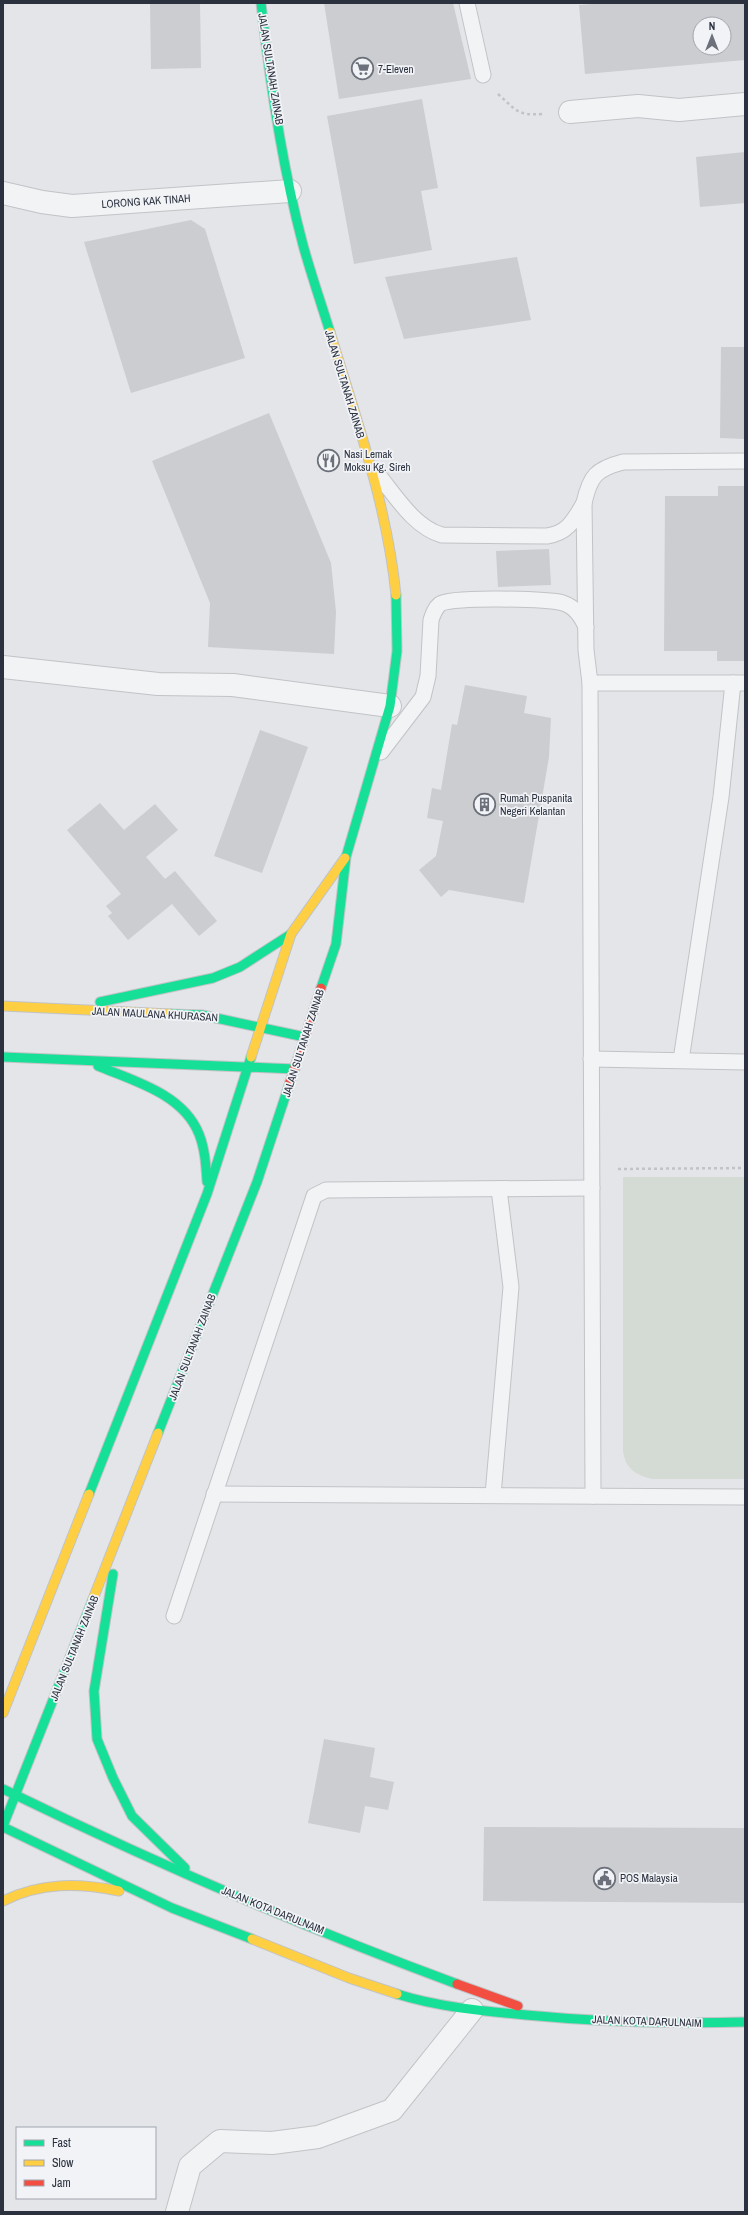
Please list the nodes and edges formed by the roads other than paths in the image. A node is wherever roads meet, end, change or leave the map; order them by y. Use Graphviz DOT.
graph roads {
  1 [pos="261,3"];
  2 [pos="467,3"];
  3 [pos="483,75"];
  4 [pos="745,104"];
  5 [pos="570,112"];
  6 [pos="290,191"];
  7 [pos="3,193"];
  8 [pos="745,461"];
  9 [pos="369,464"];
  10 [pos="584,503"];
  11 [pos="586,628"];
  12 [pos="3,667"];
  13 [pos="590,683"];
  14 [pos="739,683"];
  15 [pos="390,706"];
  16 [pos="373,762"];
  17 [pos="346,857"];
  18 [pos="291,934"];
  19 [pos="3,1006"];
  20 [pos="65,1009"];
  21 [pos="261,1027"];
  22 [pos="305,1037"];
  23 [pos="3,1057"];
  24 [pos="591,1059"];
  25 [pos="83,1060"];
  26 [pos="681,1060"];
  27 [pos="745,1062"];
  28 [pos="248,1066"];
  29 [pos="295,1069"];
  30 [pos="592,1188"];
  31 [pos="499,1189"];
  32 [pos="207,1194"];
  33 [pos="214,1494"];
  34 [pos="493,1495"];
  35 [pos="593,1496"];
  36 [pos="745,1497"];
  37 [pos="119,1535"];
  38 [pos="174,1616"];
  39 [pos="4,1708"];
  40 [pos="3,1788"];
  41 [pos="16,1795"];
  42 [pos="3,1826"];
  43 [pos="196,1879"];
  44 [pos="149,1897"];
  45 [pos="3,1902"];
  46 [pos="472,2010"];
  47 [pos="549,2017"];
  48 [pos="745,2022"];
  49 [pos="177,2212"];
  1 -- 6 [label="main road, JALAN SULTANAH ZAINAB"];
  2 -- 3 [label="lane"];
  4 -- 5 [label="street"];
  6 -- 7 [label="street, LORONG KAK TINAH"];
  6 -- 9 [label="main road, JALAN SULTANAH ZAINAB"];
  8 -- 10 [label="lane"];
  9 -- 10 [label="lane"];
  9 -- 15 [label="main road, JALAN SULTANAH ZAINAB"];
  10 -- 11 [label="lane"];
  11 -- 13 [label="lane"];
  11 -- 16 [label="lane"];
  12 -- 15 [label="street"];
  13 -- 14 [label="lane"];
  13 -- 24 [label="lane"];
  14 -- 26 [label="lane"];
  15 -- 16 [label="main road, JALAN SULTANAH ZAINAB"];
  16 -- 17 [label="main road, JALAN SULTANAH ZAINAB"];
  17 -- 18 [label="main road, JALAN SULTANAH ZAINAB"];
  17 -- 22 [label="main road, JALAN SULTANAH ZAINAB"];
  18 -- 20 [label="main road"];
  18 -- 21 [label="main road, JALAN SULTANAH ZAINAB"];
  19 -- 20 [label="main road, JALAN MAULANA KHURASAN"];
  20 -- 21 [label="main road, JALAN MAULANA KHURASAN"];
  21 -- 22 [label="main road, JALAN MAULANA KHURASAN"];
  21 -- 28 [label="main road, JALAN SULTANAH ZAINAB"];
  22 -- 29 [label="main road, JALAN SULTANAH ZAINAB"];
  23 -- 25 [label="main road"];
  24 -- 26 [label="lane"];
  24 -- 30 [label="lane"];
  25 -- 28 [label="main road"];
  25 -- 32 [label="main road"];
  26 -- 27 [label="lane"];
  28 -- 29 [label="main road"];
  28 -- 32 [label="main road, JALAN SULTANAH ZAINAB"];
  29 -- 37 [label="main road, JALAN SULTANAH ZAINAB"];
  30 -- 31 [label="lane"];
  30 -- 35 [label="lane"];
  31 -- 33 [label="lane"];
  31 -- 34 [label="lane"];
  32 -- 39 [label="main road, JALAN SULTANAH ZAINAB"];
  33 -- 34 [label="lane"];
  33 -- 38 [label="lane"];
  34 -- 35 [label="lane"];
  35 -- 36 [label="lane"];
  37 -- 41 [label="main road, JALAN SULTANAH ZAINAB"];
  37 -- 43 [label="main road"];
  40 -- 41 [label="main road, JALAN KOTA DARULNAIM"];
  41 -- 42 [label="main road, JALAN SULTANAH ZAINAB"];
  41 -- 43 [label="main road, JALAN KOTA DARULNAIM"];
  42 -- 44 [label="main road, JALAN KOTA DARULNAIM"];
  43 -- 47 [label="main road, JALAN KOTA DARULNAIM"];
  44 -- 45 [label="main road"];
  44 -- 46 [label="main road, JALAN KOTA DARULNAIM"];
  46 -- 47 [label="main road, JALAN KOTA DARULNAIM"];
  46 -- 49 [label="street"];
  47 -- 48 [label="main road, JALAN KOTA DARULNAIM"];
}
